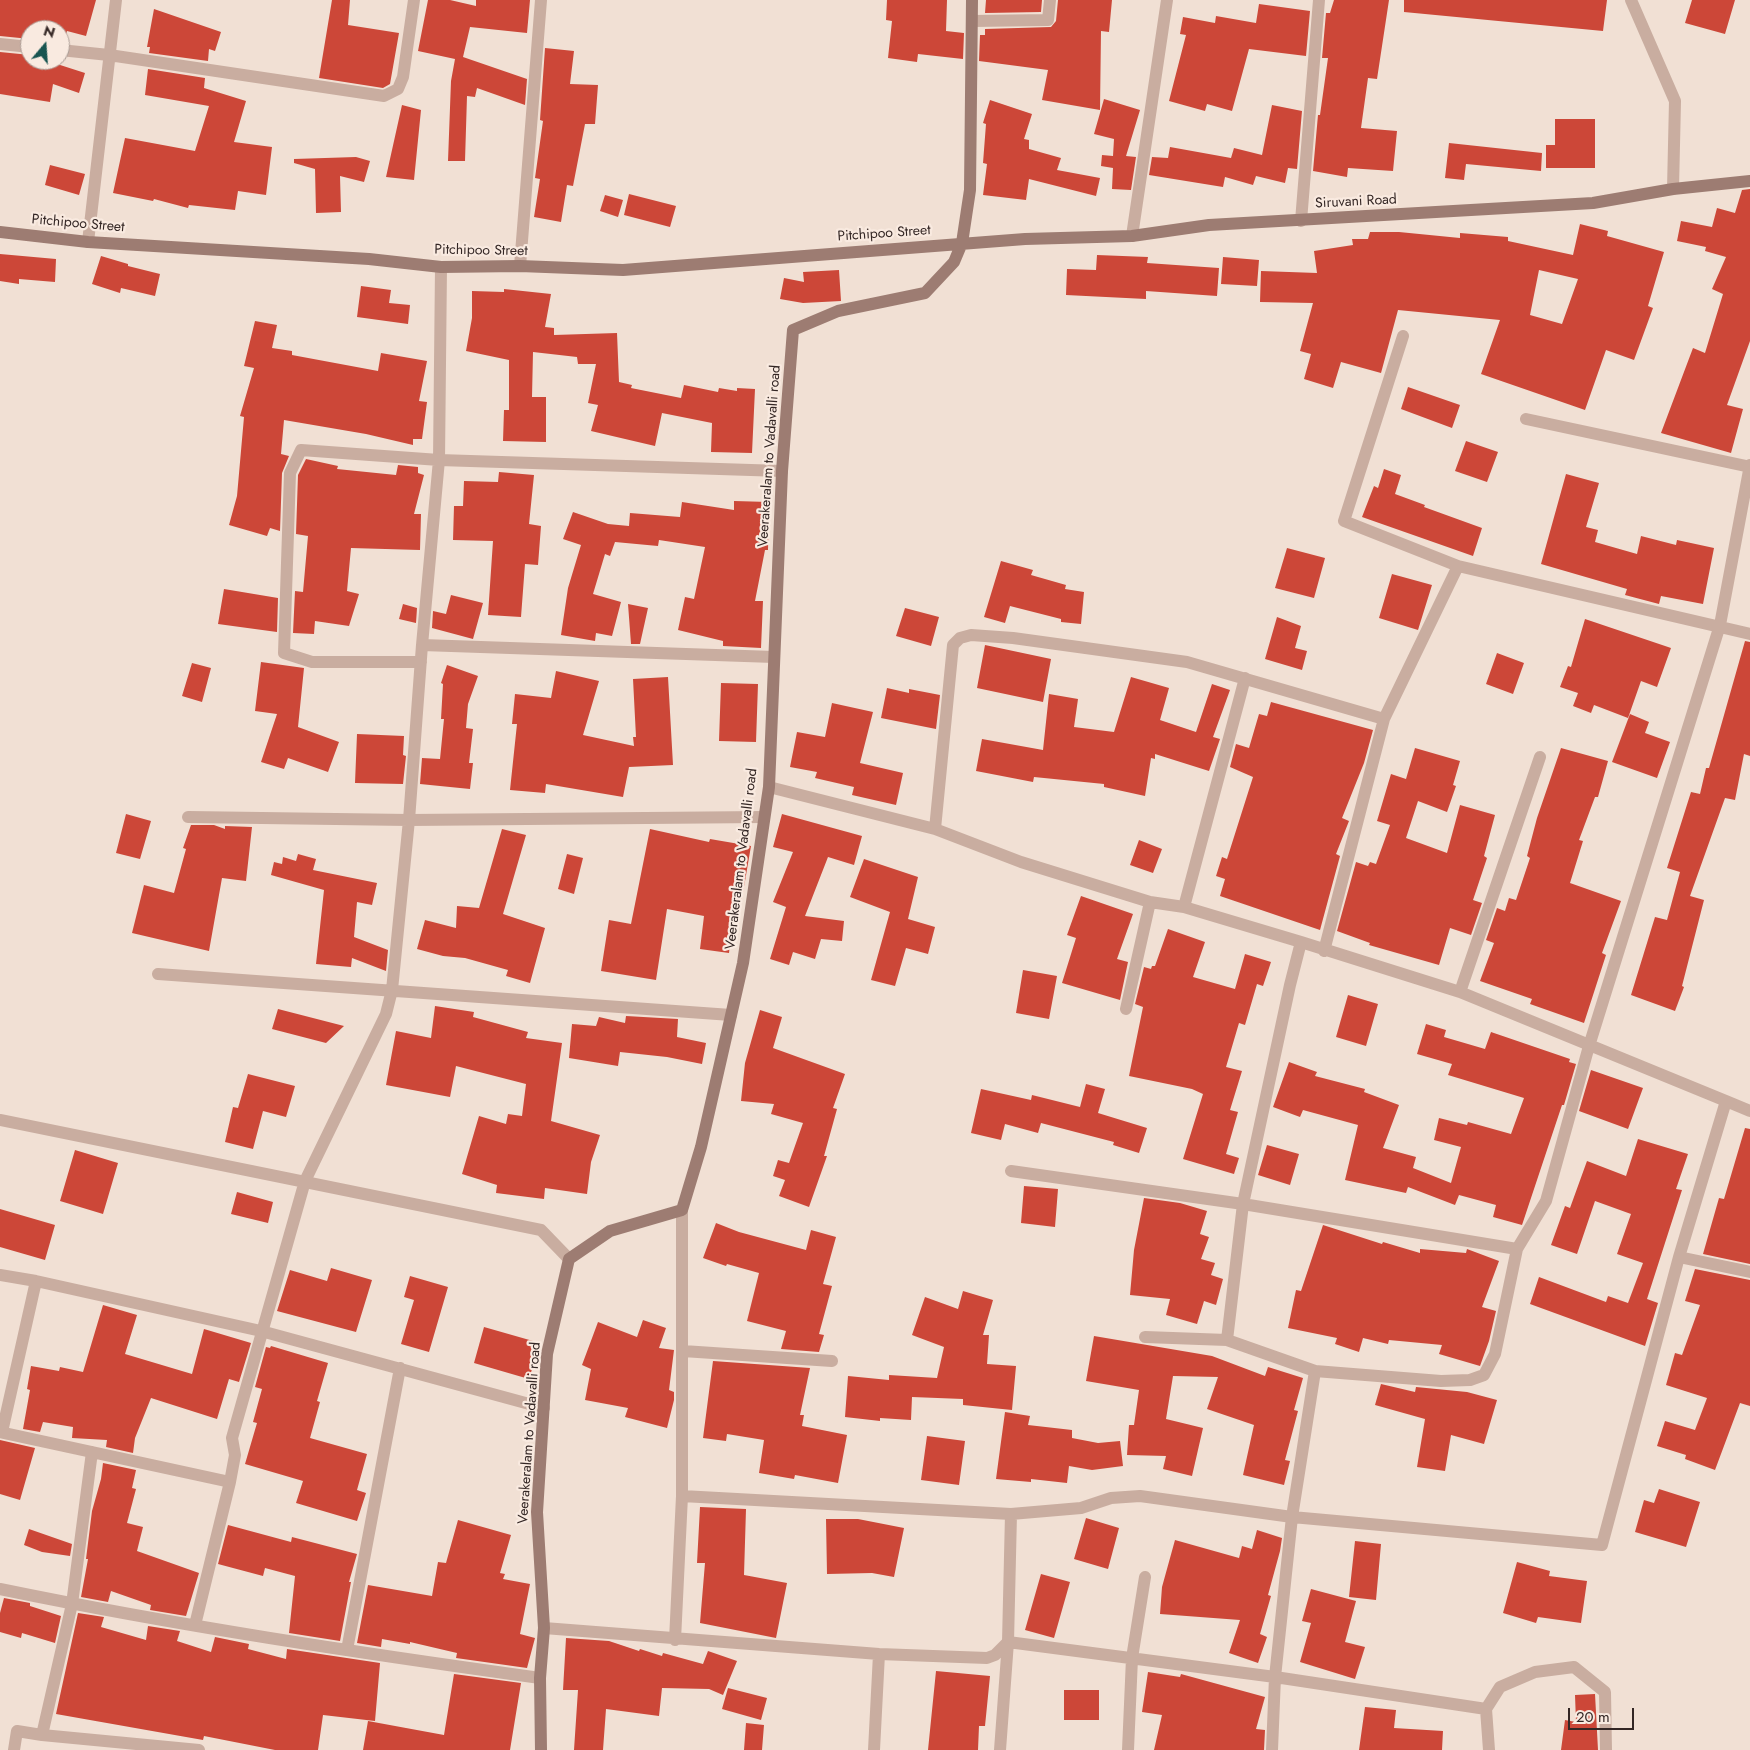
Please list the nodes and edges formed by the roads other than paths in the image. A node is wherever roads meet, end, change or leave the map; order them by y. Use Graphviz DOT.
graph roads {
  1 [pos="116,0"];
  2 [pos="414,0"];
  3 [pos="541,0"];
  4 [pos="972,0"];
  5 [pos="1050,0"];
  6 [pos="1167,0"];
  7 [pos="1319,0"];
  8 [pos="1631,0"];
  9 [pos="972,21"];
  10 [pos="0,44"];
  11 [pos="20,46"];
  12 [pos="70,51"];
  13 [pos="109,55"];
  14 [pos="1750,181"];
  15 [pos="1673,189"];
  16 [pos="1301,221"];
  17 [pos="0,232"];
  18 [pos="1132,236"];
  19 [pos="88,242"];
  20 [pos="962,243"];
  21 [pos="520,266"];
  22 [pos="441,267"];
  23 [pos="1404,336"];
  24 [pos="1526,419"];
  25 [pos="439,460"];
  26 [pos="1750,466"];
  27 [pos="782,471"];
  28 [pos="1458,566"];
  29 [pos="1720,625"];
  30 [pos="1750,634"];
  31 [pos="422,645"];
  32 [pos="774,657"];
  33 [pos="421,662"];
  34 [pos="1245,678"];
  35 [pos="1384,719"];
  36 [pos="1540,757"];
  37 [pos="769,787"];
  38 [pos="188,817"];
  39 [pos="764,817"];
  40 [pos="410,820"];
  41 [pos="935,830"];
  42 [pos="1150,902"];
  43 [pos="1184,907"];
  44 [pos="1301,942"];
  45 [pos="1324,951"];
  46 [pos="158,974"];
  47 [pos="392,990"];
  48 [pos="1460,992"];
  49 [pos="1126,1009"];
  50 [pos="731,1015"];
  51 [pos="1589,1046"];
  52 [pos="1726,1101"];
  53 [pos="1750,1111"];
  54 [pos="0,1120"];
  55 [pos="1010,1171"];
  56 [pos="305,1181"];
  57 [pos="1243,1204"];
  58 [pos="682,1210"];
  59 [pos="1517,1249"];
  60 [pos="1679,1257"];
  61 [pos="569,1259"];
  62 [pos="1750,1272"];
  63 [pos="0,1275"];
  64 [pos="36,1280"];
  65 [pos="261,1331"];
  66 [pos="1145,1337"];
  67 [pos="1227,1340"];
  68 [pos="683,1351"];
  69 [pos="832,1361"];
  70 [pos="400,1368"];
  71 [pos="1315,1370"];
  72 [pos="544,1408"];
  73 [pos="1,1432"];
  74 [pos="92,1452"];
  75 [pos="230,1482"];
  76 [pos="682,1496"];
  77 [pos="1011,1514"];
  78 [pos="1292,1517"];
  79 [pos="1146,1577"];
  80 [pos="0,1589"];
  81 [pos="72,1604"];
  82 [pos="195,1625"];
  83 [pos="544,1628"];
  84 [pos="675,1640"];
  85 [pos="1008,1642"];
  86 [pos="347,1650"];
  87 [pos="879,1654"];
  88 [pos="1132,1658"];
  89 [pos="1275,1677"];
  90 [pos="540,1678"];
  91 [pos="1486,1709"];
  92 [pos="42,1735"];
  93 [pos="14,1750"];
  94 [pos="199,1750"];
  95 [pos="541,1750"];
  96 [pos="874,1750"];
  97 [pos="1000,1750"];
  98 [pos="1128,1750"];
  99 [pos="1272,1750"];
  100 [pos="1489,1750"];
  101 [pos="1606,1750"];
  1 -- 13 [label="street"];
  2 -- 13 [label="street"];
  3 -- 21 [label="street"];
  4 -- 9 [label="street, Veerakeralam to Vadavalli road"];
  5 -- 9 [label="street"];
  6 -- 18 [label="street"];
  7 -- 16 [label="street"];
  8 -- 15 [label="street"];
  9 -- 20 [label="street, Veerakeralam to Vadavalli road"];
  10 -- 11 [label="street"];
  12 -- 13 [label="street"];
  13 -- 19 [label="street"];
  14 -- 15 [label="street, Siruvani Road"];
  15 -- 16 [label="street, Siruvani Road"];
  16 -- 18 [label="street, Siruvani Road"];
  17 -- 19 [label="street, Pitchipoo Street"];
  18 -- 20 [label="street, Siruvani Road"];
  19 -- 22 [label="street, Pitchipoo Street"];
  20 -- 21 [label="street, Pitchipoo Street"];
  20 -- 27 [label="street, Veerakeralam to Vadavalli road"];
  21 -- 22 [label="street, Pitchipoo Street"];
  22 -- 25 [label="street"];
  23 -- 28 [label="street"];
  24 -- 26 [label="street"];
  25 -- 27 [label="street"];
  25 -- 31 [label="street"];
  25 -- 33 [label="street"];
  26 -- 29 [label="street"];
  27 -- 32 [label="street, Veerakeralam to Vadavalli road"];
  28 -- 29 [label="street"];
  28 -- 35 [label="street"];
  29 -- 30 [label="street"];
  29 -- 51 [label="street"];
  31 -- 32 [label="street"];
  31 -- 33 [label="street"];
  32 -- 37 [label="street, Veerakeralam to Vadavalli road"];
  33 -- 40 [label="street"];
  34 -- 35 [label="street"];
  34 -- 41 [label="street"];
  34 -- 43 [label="street"];
  35 -- 45 [label="street"];
  36 -- 48 [label="street"];
  37 -- 39 [label="street, Veerakeralam to Vadavalli road"];
  37 -- 41 [label="street"];
  38 -- 40 [label="street"];
  39 -- 40 [label="street"];
  39 -- 50 [label="street, Veerakeralam to Vadavalli road"];
  40 -- 47 [label="street"];
  41 -- 42 [label="street"];
  42 -- 43 [label="street"];
  42 -- 49 [label="street"];
  43 -- 44 [label="street"];
  44 -- 45 [label="street"];
  44 -- 57 [label="street"];
  45 -- 48 [label="street"];
  46 -- 47 [label="street"];
  47 -- 50 [label="street"];
  47 -- 56 [label="street"];
  48 -- 51 [label="street"];
  50 -- 58 [label="street, Veerakeralam to Vadavalli road"];
  51 -- 52 [label="street"];
  51 -- 59 [label="street"];
  52 -- 53 [label="street"];
  52 -- 60 [label="street"];
  54 -- 56 [label="street"];
  55 -- 57 [label="street"];
  56 -- 61 [label="street"];
  56 -- 65 [label="street"];
  57 -- 59 [label="street"];
  57 -- 67 [label="street"];
  58 -- 61 [label="street"];
  58 -- 68 [label="street"];
  59 -- 71 [label="street"];
  60 -- 62 [label="street"];
  60 -- 78 [label="street"];
  61 -- 72 [label="street, Veerakeralam to Vadavalli road"];
  63 -- 64 [label="street"];
  64 -- 65 [label="street"];
  64 -- 73 [label="street"];
  65 -- 70 [label="street"];
  65 -- 75 [label="street"];
  66 -- 67 [label="street"];
  67 -- 71 [label="street"];
  68 -- 69 [label="street"];
  68 -- 76 [label="street"];
  70 -- 72 [label="street"];
  70 -- 86 [label="street"];
  71 -- 78 [label="street"];
  72 -- 83 [label="street, Veerakeralam to Vadavalli road"];
  73 -- 74 [label="street"];
  74 -- 75 [label="street"];
  74 -- 81 [label="street"];
  75 -- 82 [label="street"];
  76 -- 77 [label="street"];
  76 -- 84 [label="street"];
  77 -- 78 [label="street"];
  77 -- 85 [label="street"];
  78 -- 89 [label="street"];
  79 -- 88 [label="street"];
  80 -- 81 [label="street"];
  81 -- 82 [label="street"];
  81 -- 92 [label="street"];
  82 -- 86 [label="street"];
  83 -- 84 [label="street"];
  83 -- 90 [label="street, Veerakeralam to Vadavalli road"];
  84 -- 87 [label="street"];
  85 -- 87 [label="street"];
  85 -- 88 [label="street"];
  85 -- 97 [label="street"];
  86 -- 90 [label="street"];
  87 -- 96 [label="street"];
  88 -- 89 [label="street"];
  88 -- 98 [label="street"];
  89 -- 91 [label="street"];
  89 -- 99 [label="street"];
  90 -- 95 [label="street, Veerakeralam to Vadavalli road"];
  91 -- 100 [label="street"];
  91 -- 101 [label="street"];
  92 -- 93 [label="street"];
  92 -- 94 [label="street"];
}
